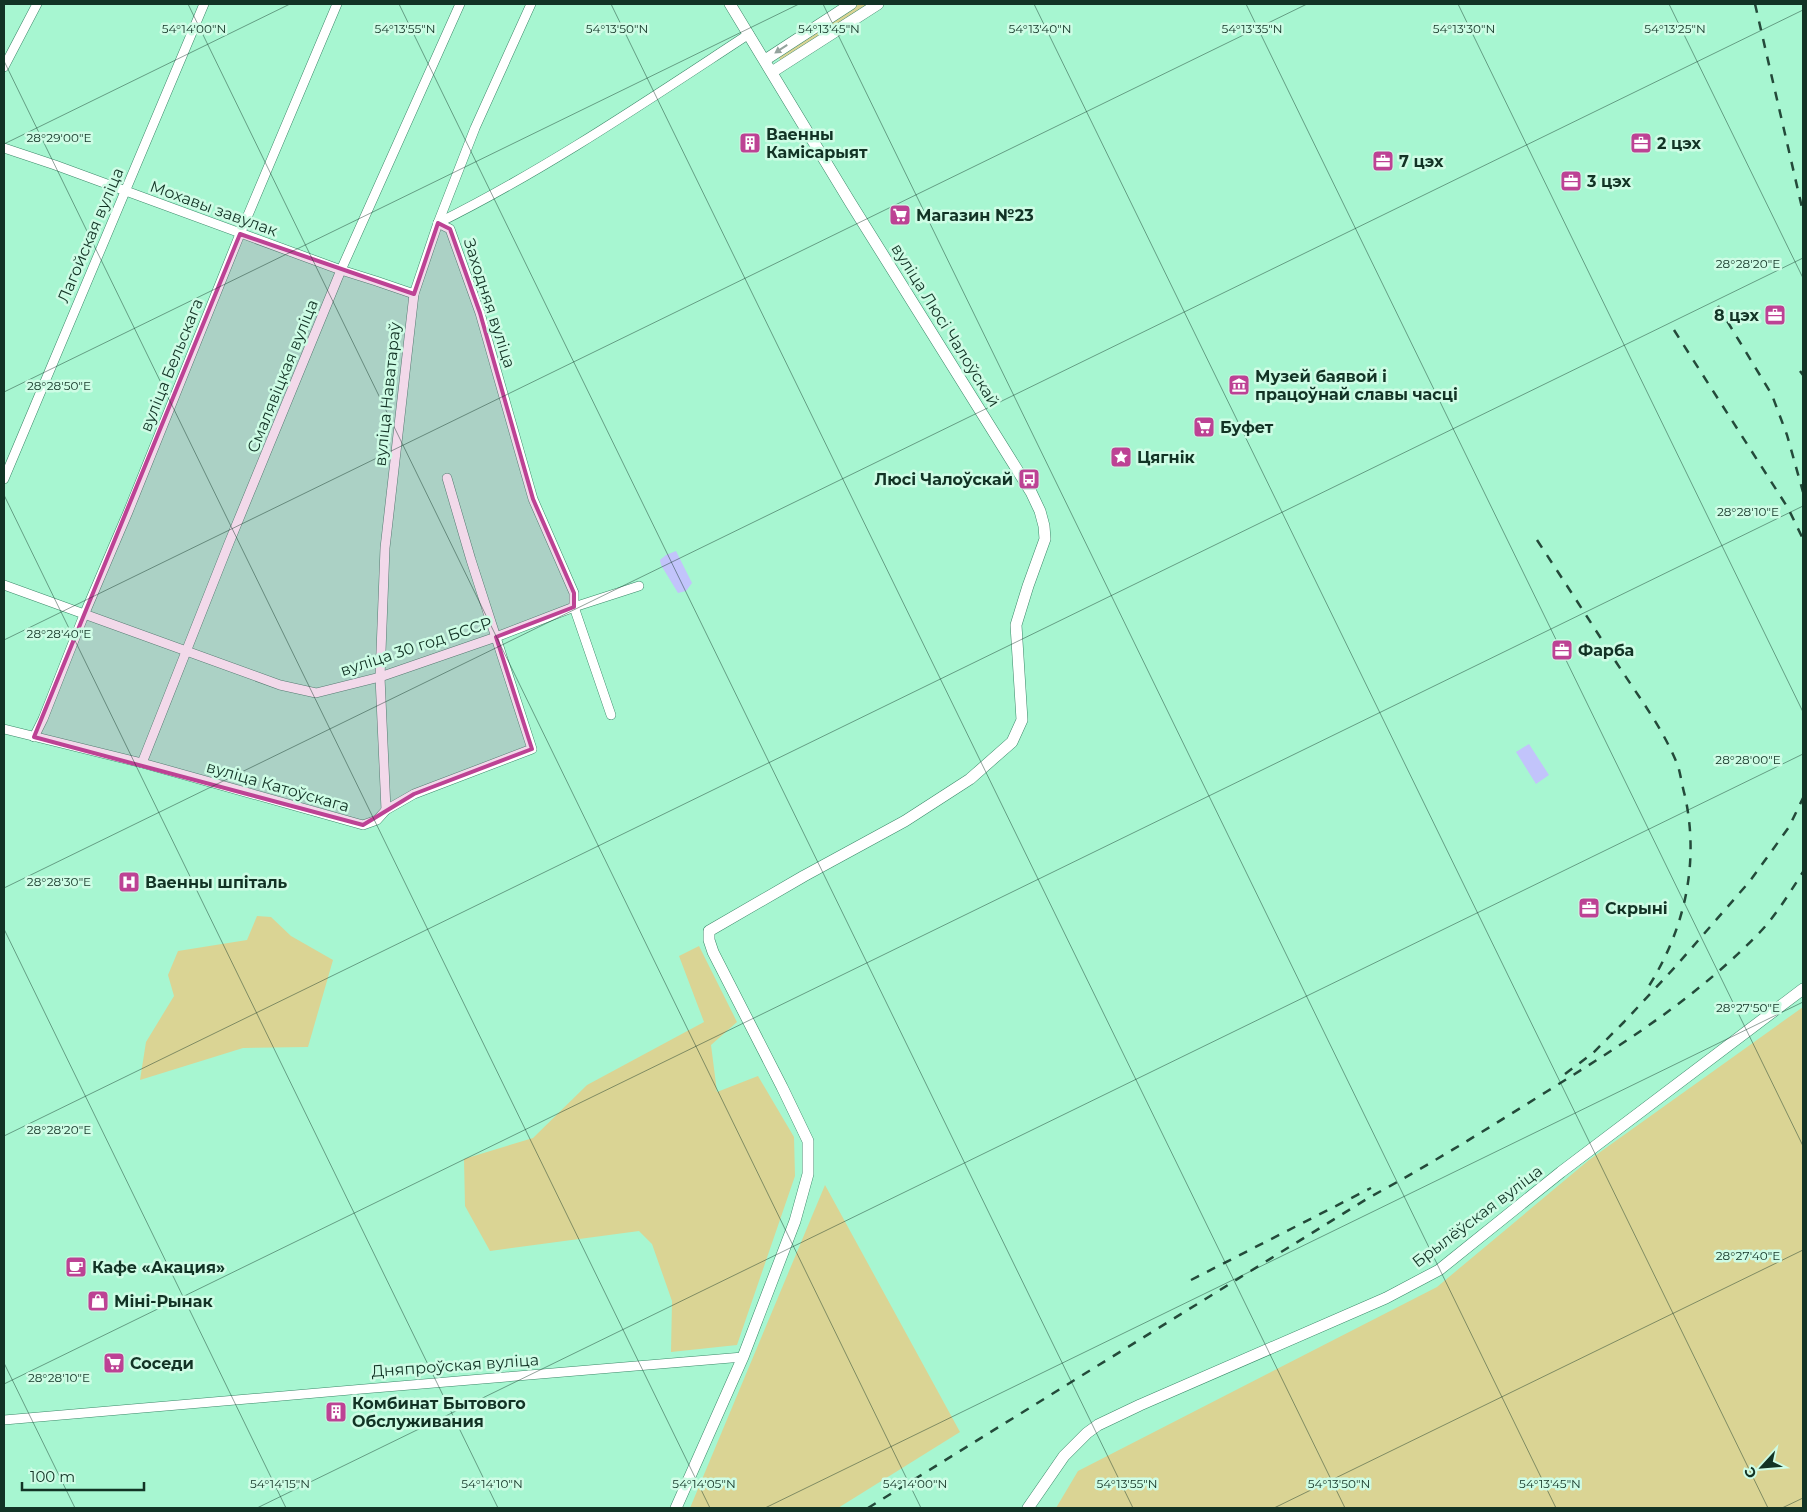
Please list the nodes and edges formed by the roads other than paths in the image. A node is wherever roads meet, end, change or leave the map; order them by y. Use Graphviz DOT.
graph roads {
  1 [pos="37,4"];
  2 [pos="204,4"];
  3 [pos="337,4"];
  4 [pos="460,4"];
  5 [pos="531,4"];
  6 [pos="730,4"];
  7 [pos="851,4"];
  8 [pos="878,4"];
  9 [pos="749,34"];
  10 [pos="765,60"];
  11 [pos="4,68"];
  12 [pos="772,72"];
  13 [pos="4,148"];
  14 [pos="125,191"];
  15 [pos="438,223"];
  16 [pos="240,234"];
  17 [pos="341,270"];
  18 [pos="414,294"];
  19 [pos="447,478"];
  20 [pos="4,479"];
  21 [pos="4,585"];
  22 [pos="639,586"];
  23 [pos="574,607"];
  24 [pos="84,615"];
  25 [pos="496,637"];
  26 [pos="187,651"];
  27 [pos="380,677"];
  28 [pos="611,715"];
  29 [pos="4,729"];
  30 [pos="34,737"];
  31 [pos="142,763"];
  32 [pos="386,810"];
  33 [pos="1803,989"];
  34 [pos="743,1357"];
  35 [pos="4,1420"];
  36 [pos="676,1508"];
  37 [pos="1028,1508"];
  1 -- 11 [label="street"];
  2 -- 14 [label="street, Лагойская вуліца"];
  3 -- 16 [label="street, вуліца Бельскага"];
  4 -- 17 [label="street, Смалявіцкая вуліца"];
  5 -- 15 [label="street, вуліца Наватараў"];
  6 -- 9 [label="street, вуліца Люсі Чалоўскай"];
  7 -- 10 [label="street, one-way"];
  8 -- 12 [label="street"];
  9 -- 10 [label="street, вуліца Люсі Чалоўскай"];
  9 -- 15 [label="street"];
  10 -- 12 [label="street, вуліца Люсі Чалоўскай"];
  12 -- 34 [label="street, вуліца Люсі Чалоўскай"];
  13 -- 14 [label="street, Мохавы завулак"];
  14 -- 16 [label="street, Мохавы завулак"];
  14 -- 20 [label="street, Лагойская вуліца"];
  15 -- 18 [label="street, вуліца Наватараў"];
  15 -- 23 [label="street, Заходняя вуліца"];
  16 -- 17 [label="street, Мохавы завулак"];
  16 -- 24 [label="street, вуліца Бельскага"];
  17 -- 18 [label="street, Мохавы завулак"];
  17 -- 26 [label="street, Смалявіцкая вуліца"];
  18 -- 27 [label="street, вуліца Наватараў"];
  19 -- 25 [label="street"];
  21 -- 24 [label="street, вуліца 30 год БССР"];
  22 -- 23 [label="street, вуліца 30 год БССР"];
  23 -- 25 [label="street, вуліца 30 год БССР"];
  23 -- 28 [label="street, Заходняя вуліца"];
  24 -- 26 [label="street, вуліца 30 год БССР"];
  24 -- 30 [label="street, вуліца Бельскага"];
  25 -- 27 [label="street, вуліца 30 год БССР"];
  25 -- 32 [label="street, вуліца Катоўскага"];
  26 -- 27 [label="street, вуліца 30 год БССР"];
  26 -- 31 [label="street, Смалявіцкая вуліца"];
  27 -- 32 [label="street, вуліца Наватараў"];
  29 -- 30 [label="street, вуліца Катоўскага"];
  30 -- 31 [label="street, вуліца Катоўскага"];
  31 -- 32 [label="street, вуліца Катоўскага"];
  33 -- 37 [label="street, Брылёўская вуліца"];
  34 -- 35 [label="street, Дняпроўская вуліца"];
  34 -- 36 [label="street"];
}
